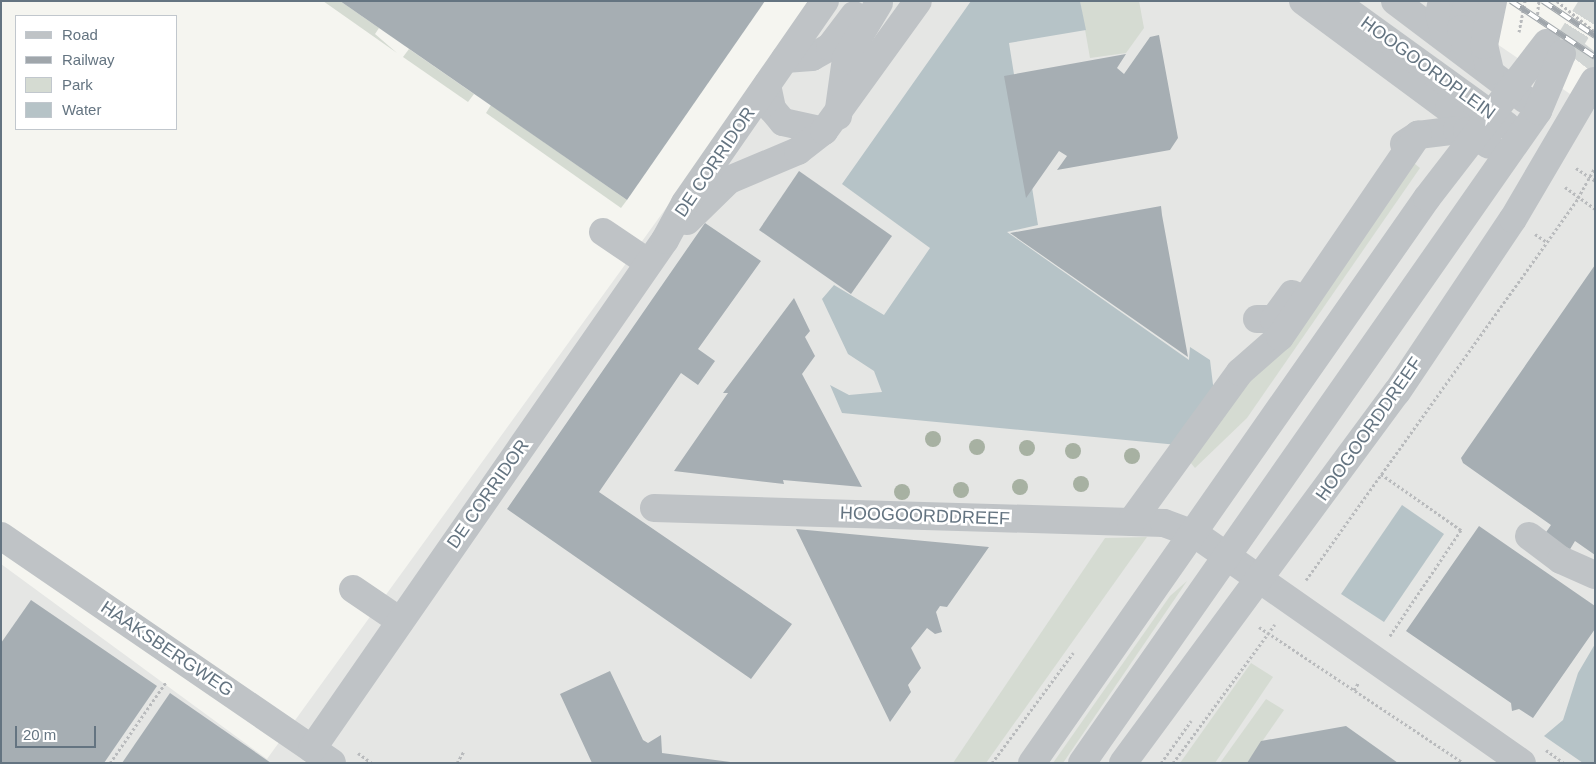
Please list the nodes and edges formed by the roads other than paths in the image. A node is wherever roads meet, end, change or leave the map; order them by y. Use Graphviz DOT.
graph roads {
  1 [pos="825,1"];
  2 [pos="918,1"];
  3 [pos="1303,1"];
  4 [pos="1334,1"];
  5 [pos="1395,1"];
  6 [pos="1442,1"];
  7 [pos="1468,1"];
  8 [pos="1493,1"];
  9 [pos="871,2"];
  10 [pos="1431,21"];
  11 [pos="785,59"];
  12 [pos="1572,61"];
  13 [pos="1480,64"];
  14 [pos="767,85"];
  15 [pos="1513,88"];
  16 [pos="1538,111"];
  17 [pos="1492,115"];
  18 [pos="831,124"];
  19 [pos="1471,133"];
  20 [pos="1418,135"];
  21 [pos="1521,136"];
  22 [pos="1505,158"];
  23 [pos="1526,198"];
  24 [pos="603,232"];
  25 [pos="666,240"];
  26 [pos="649,263"];
  27 [pos="1258,319"];
  28 [pos="1236,345"];
  29 [pos="1240,372"];
  30 [pos="654,508"];
  31 [pos="1131,522"];
  32 [pos="1195,534"];
  33 [pos="1,536"];
  34 [pos="1529,536"];
  35 [pos="1225,559"];
  36 [pos="1595,574"];
  37 [pos="1260,579"];
  38 [pos="353,589"];
  39 [pos="400,621"];
  40 [pos="322,756"];
  41 [pos="1032,763"];
  42 [pos="1082,763"];
  43 [pos="1123,763"];
  44 [pos="1522,763"];
  1 -- 11 [label="street, DE CORRIDOR"];
  2 -- 18 [label="street, DE CORRIDOR"];
  3 -- 19 [label="street"];
  4 -- 17 [label="street, HOOGOORDPLEIN"];
  5 -- 10 [label="street, HOOGOORDPLEIN"];
  6 -- 10 [label="street, HOOGOORDPLEIN"];
  7 -- 13 [label="street, HOOGOORDPLEIN"];
  8 -- 13 [label="street, HOOGOORDPLEIN"];
  9 -- 11 [label="street"];
  9 -- 18 [label="street"];
  10 -- 13 [label="street, HOOGOORDPLEIN"];
  11 -- 14 [label="street, DE CORRIDOR"];
  12 -- 15 [label="street"];
  12 -- 16 [label="street"];
  12 -- 23 [label="street, HOOGOORDDREEF"];
  13 -- 15 [label="street, HOOGOORDPLEIN"];
  14 -- 18 [label="street, DE CORRIDOR"];
  14 -- 25 [label="street, DE CORRIDOR"];
  15 -- 16 [label="street, HOOGOORDPLEIN"];
  15 -- 17 [label="street"];
  16 -- 21 [label="street"];
  17 -- 19 [label="street"];
  17 -- 21 [label="street, HOOGOORDPLEIN"];
  18 -- 25 [label="street, DE CORRIDOR"];
  19 -- 20 [label="street"];
  19 -- 22 [label="street"];
  19 -- 32 [label="street"];
  20 -- 27 [label="street"];
  20 -- 29 [label="street"];
  21 -- 22 [label="street"];
  22 -- 23 [label="street"];
  22 -- 35 [label="street"];
  23 -- 37 [label="street, HOOGOORDDREEF"];
  24 -- 26 [label="street"];
  25 -- 26 [label="street, DE CORRIDOR"];
  26 -- 39 [label="street, DE CORRIDOR"];
  28 -- 29 [label="street"];
  29 -- 31 [label="street"];
  30 -- 31 [label="street, HOOGOORDDREEF"];
  31 -- 32 [label="street, HOOGOORDDREEF"];
  32 -- 35 [label="street"];
  32 -- 41 [label="street"];
  33 -- 40 [label="street, HAAKSBERGWEG"];
  34 -- 36 [label="street"];
  35 -- 37 [label="street"];
  35 -- 42 [label="street"];
  37 -- 43 [label="street, HOOGOORDDREEF"];
  37 -- 44 [label="street"];
  38 -- 39 [label="street"];
  39 -- 40 [label="street, DE CORRIDOR"];
}
